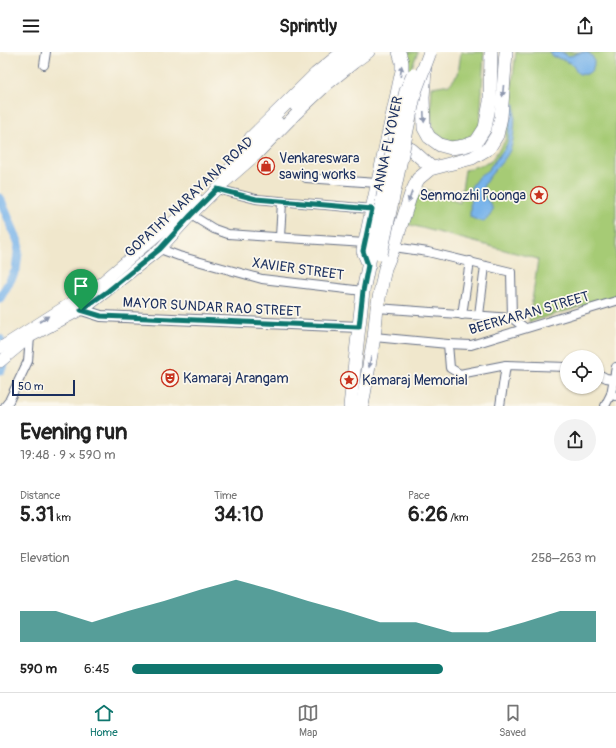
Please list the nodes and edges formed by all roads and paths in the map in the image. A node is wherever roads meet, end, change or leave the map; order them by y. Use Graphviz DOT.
graph roads {
  1 [pos="46,52"];
  2 [pos="356,52"];
  3 [pos="369,52"];
  4 [pos="399,52"];
  5 [pos="491,52"];
  6 [pos="506,52"];
  7 [pos="341,53"];
  8 [pos="426,56"];
  9 [pos="44,65"];
  10 [pos="388,137"];
  11 [pos="244,154"];
  12 [pos="432,168"];
  13 [pos="306,178"];
  14 [pos="377,183"];
  15 [pos="217,189"];
  16 [pos="282,202"];
  17 [pos="372,209"];
  18 [pos="191,215"];
  19 [pos="280,238"];
  20 [pos="394,247"];
  21 [pos="160,249"];
  22 [pos="372,249"];
  23 [pos="470,261"];
  24 [pos="485,266"];
  25 [pos="385,268"];
  26 [pos="363,291"];
  27 [pos="616,301"];
  28 [pos="66,305"];
  29 [pos="377,308"];
  30 [pos="81,310"];
  31 [pos="462,315"];
  32 [pos="479,316"];
  33 [pos="512,318"];
  34 [pos="359,327"];
  35 [pos="525,328"];
  36 [pos="30,338"];
  37 [pos="374,338"];
  38 [pos="14,344"];
  39 [pos="448,344"];
  40 [pos="0,348"];
  41 [pos="0,362"];
  42 [pos="506,365"];
  43 [pos="560,367"];
  44 [pos="616,367"];
  45 [pos="604,377"];
  46 [pos="613,379"];
  47 [pos="614,396"];
  48 [pos="5,406"];
  49 [pos="350,406"];
  50 [pos="362,406"];
  51 [pos="500,406"];
  52 [pos="605,406"];
  1 -- 9 [label="street"];
  2 -- 11 [label="main road"];
  3 -- 15 [label="main road, GOPATHY NARAYANA ROAD"];
  10 -- 4 [label="main road, one-way"];
  8 -- 5 [label="main road, one-way"];
  6 -- 12 [label="main road, one-way"];
  7 -- 11 [label="main road"];
  8 -- 22 [label="main road, ANNA FLYOVER, bridge"];
  10 -- 12 [label="main road"];
  10 -- 14 [label="main road"];
  11 -- 28 [label="main road"];
  12 -- 20 [label="main road, one-way"];
  13 -- 14 [label="street"];
  14 -- 17 [label="main road"];
  15 -- 16 [label="street"];
  15 -- 18 [label="main road, GOPATHY NARAYANA ROAD"];
  16 -- 17 [label="street"];
  16 -- 19 [label="street"];
  17 -- 22 [label="main road"];
  18 -- 19 [label="street"];
  18 -- 21 [label="main road, GOPATHY NARAYANA ROAD"];
  19 -- 22 [label="street"];
  20 -- 23 [label="street"];
  20 -- 25 [label="main road"];
  21 -- 26 [label="street, XAVIER STREET"];
  21 -- 30 [label="main road, GOPATHY NARAYANA ROAD"];
  22 -- 25 [label="main road, ANNA FLYOVER"];
  22 -- 26 [label="main road, ANNA FLYOVER"];
  23 -- 24 [label="street"];
  23 -- 31 [label="street"];
  24 -- 32 [label="street"];
  24 -- 33 [label="street"];
  25 -- 29 [label="main road"];
  26 -- 34 [label="main road, ANNA FLYOVER"];
  27 -- 35 [label="street, BEERKARAN STREET"];
  28 -- 30 [label="street, MAYOR SUNDAR RAO STREET"];
  38 -- 28 [label="main road, one-way"];
  29 -- 31 [label="street"];
  29 -- 37 [label="main road"];
  30 -- 34 [label="street, MAYOR SUNDAR RAO STREET"];
  30 -- 36 [label="main road, GOPATHY NARAYANA ROAD"];
  31 -- 32 [label="street"];
  32 -- 33 [label="street"];
  33 -- 35 [label="street"];
  34 -- 49 [label="main road, ANNA FLYOVER"];
  35 -- 39 [label="street, BEERKARAN STREET"];
  36 -- 38 [label="main road, GOPATHY NARAYANA ROAD"];
  36 -- 48 [label="street"];
  37 -- 39 [label="street, BEERKARAN STREET"];
  37 -- 50 [label="main road, one-way"];
  38 -- 40 [label="main road"];
  38 -- 41 [label="main road"];
  39 -- 42 [label="street"];
  42 -- 43 [label="street"];
  42 -- 51 [label="street"];
  44 -- 46 [label="street"];
  45 -- 46 [label="street"];
  46 -- 47 [label="street"];
  47 -- 52 [label="street"];
}
